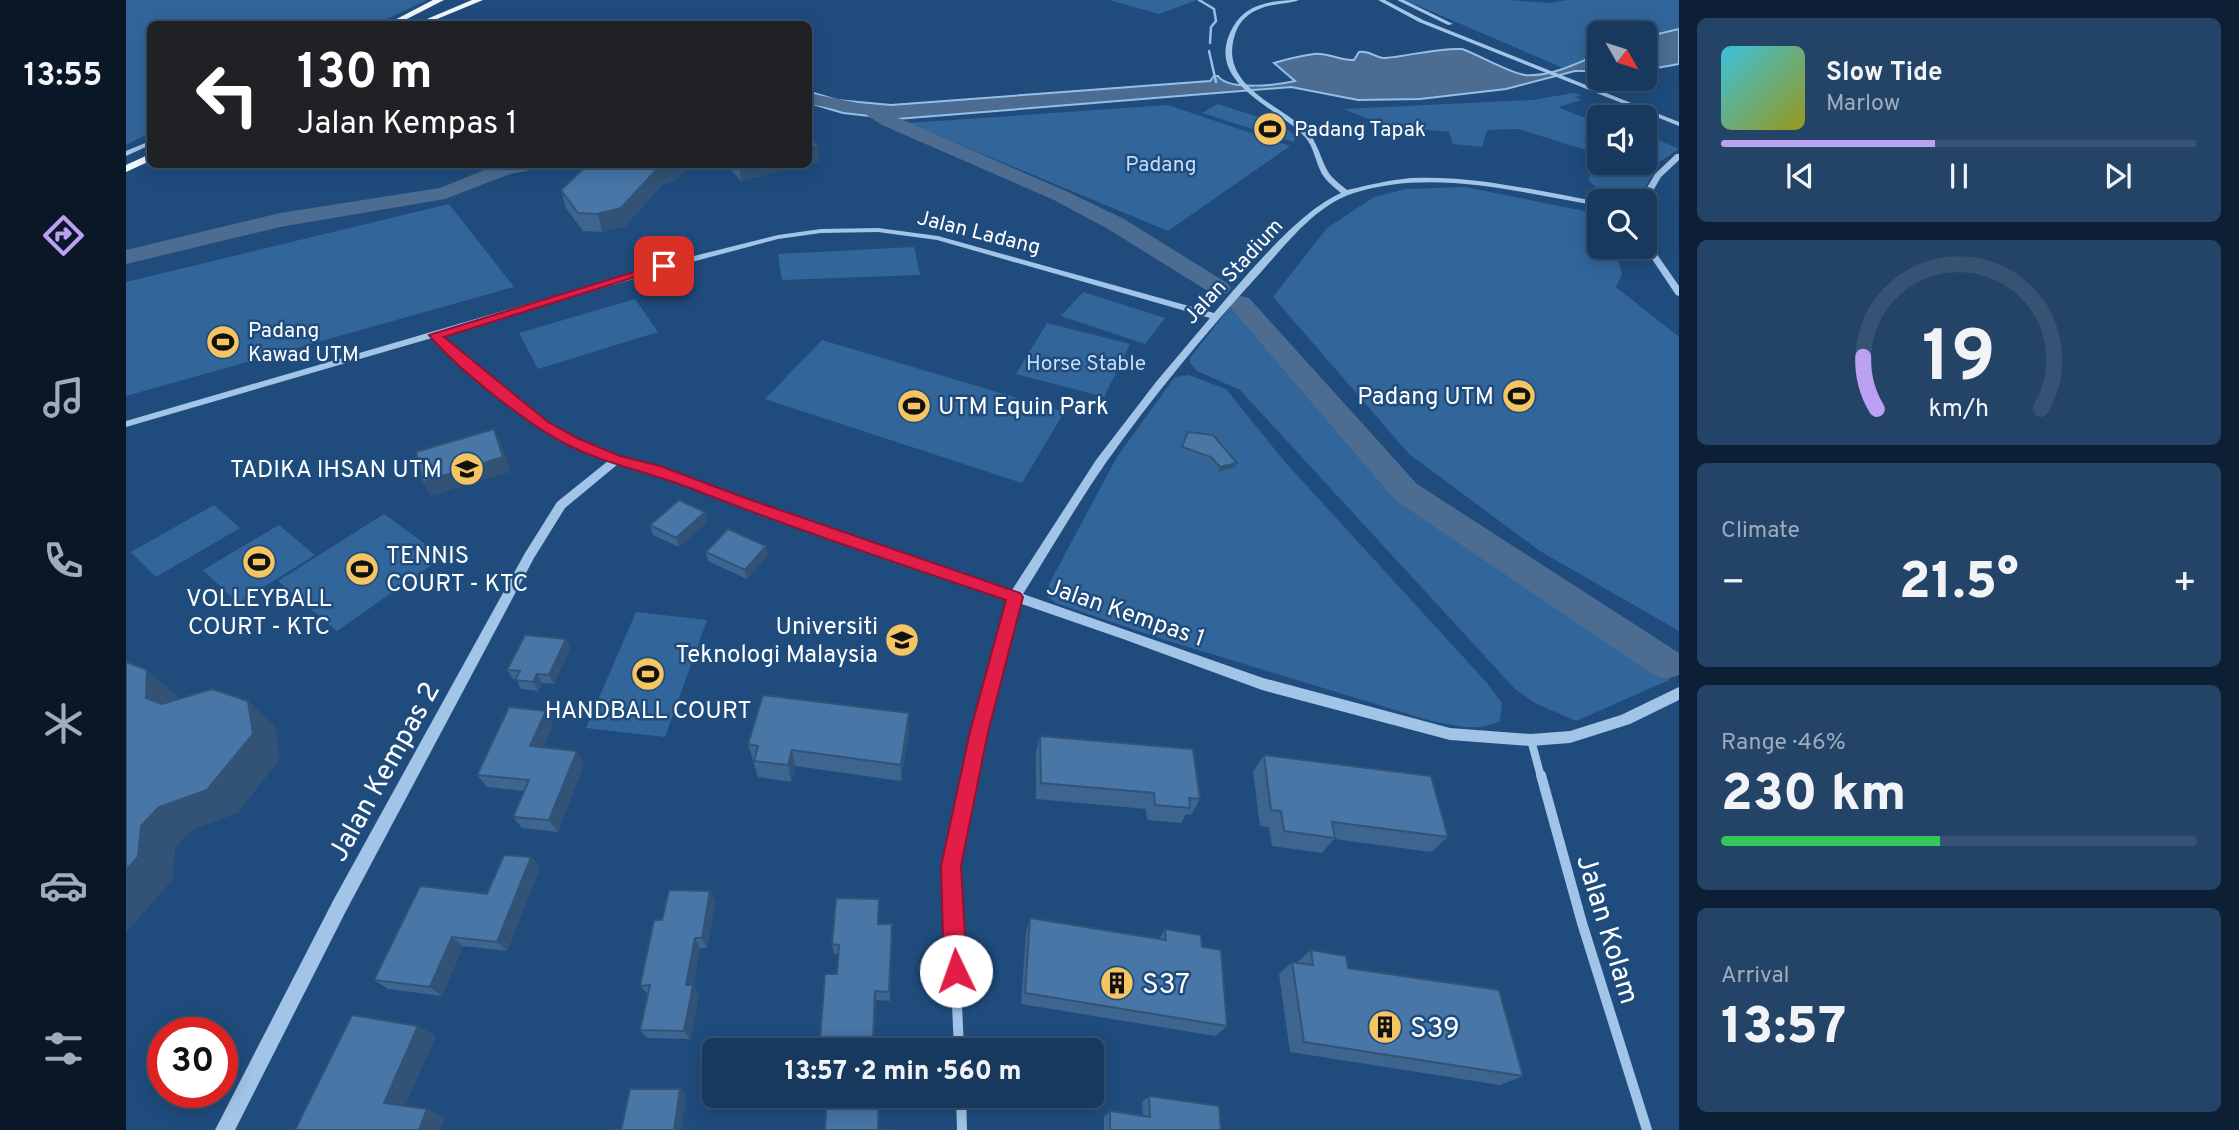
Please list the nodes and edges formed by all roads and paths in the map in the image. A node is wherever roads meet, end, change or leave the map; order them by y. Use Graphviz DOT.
graph roads {
  1 [pos="440,0"];
  2 [pos="479,0"];
  3 [pos="1296,0"];
  4 [pos="1381,0"];
  5 [pos="1400,0"];
  6 [pos="397,21"];
  7 [pos="426,21"];
  8 [pos="1679,116"];
  9 [pos="1679,124"];
  10 [pos="147,146"];
  11 [pos="126,156"];
  12 [pos="1679,156"];
  13 [pos="147,158"];
  14 [pos="126,169"];
  15 [pos="1330,179"];
  16 [pos="1650,189"];
  17 [pos="1346,193"];
  18 [pos="1336,200"];
  19 [pos="1587,202"];
  20 [pos="1656,259"];
  21 [pos="1679,293"];
  22 [pos="1214,316"];
  23 [pos="435,335"];
  24 [pos="126,424"];
  25 [pos="616,460"];
  26 [pos="1015,597"];
  27 [pos="1679,693"];
  28 [pos="1531,740"];
  29 [pos="958,1038"];
  30 [pos="961,1108"];
  31 [pos="225,1130"];
  32 [pos="962,1130"];
  33 [pos="1647,1130"];
  1 -- 6 [label="highway"];
  2 -- 7 [label="highway"];
  3 -- 15 [label="street"];
  4 -- 9 [label="street"];
  5 -- 8 [label="street"];
  10 -- 11 [label="highway"];
  12 -- 16 [label="street"];
  13 -- 14 [label="highway"];
  15 -- 17 [label="street"];
  15 -- 18 [label="street"];
  17 -- 18 [label="street, Jalan Stadium"];
  17 -- 19 [label="street, Jalan Stadium"];
  18 -- 22 [label="street, Jalan Stadium"];
  20 -- 21 [label="street"];
  22 -- 23 [label="street, Jalan Ladang"];
  22 -- 26 [label="street, Jalan Stadium"];
  23 -- 24 [label="street, Jalan Ladang"];
  23 -- 25 [label="street, Jalan Kempas 1"];
  25 -- 26 [label="street, Jalan Kempas 1"];
  25 -- 31 [label="street, Jalan Kempas 2"];
  26 -- 28 [label="street, Jalan Kempas 1"];
  26 -- 29 [label="street"];
  27 -- 28 [label="street, Jalan Kempas 1"];
  28 -- 33 [label="street, Jalan Kolam"];
  30 -- 32 [label="street"];
}
